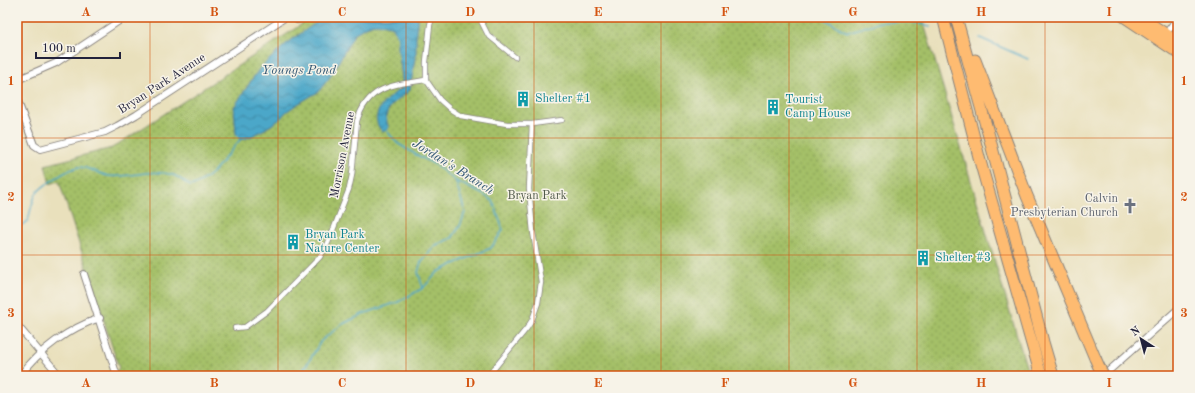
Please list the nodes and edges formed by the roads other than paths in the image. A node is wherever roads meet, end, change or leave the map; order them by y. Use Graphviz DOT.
graph roads {
  1 [pos="125,17"];
  2 [pos="286,17"];
  3 [pos="294,17"];
  4 [pos="302,17"];
  5 [pos="432,17"];
  6 [pos="479,17"];
  7 [pos="939,17"];
  8 [pos="943,17"];
  9 [pos="957,17"];
  10 [pos="1124,17"];
  11 [pos="1141,17"];
  12 [pos="1178,17"];
  13 [pos="948,38"];
  14 [pos="1164,38"];
  15 [pos="1178,42"];
  16 [pos="1178,53"];
  17 [pos="515,57"];
  18 [pos="17,80"];
  19 [pos="426,80"];
  20 [pos="17,99"];
  21 [pos="562,120"];
  22 [pos="532,124"];
  23 [pos="84,274"];
  24 [pos="1178,309"];
  25 [pos="100,318"];
  26 [pos="17,325"];
  27 [pos="235,328"];
  28 [pos="40,352"];
  29 [pos="20,376"];
  30 [pos="60,376"];
  31 [pos="117,376"];
  32 [pos="488,376"];
  33 [pos="1041,376"];
  34 [pos="1053,376"];
  35 [pos="1103,376"];
  1 -- 18 [label="street"];
  2 -- 20 [label="street, Bryan Park Avenue"];
  3 -- 4 [label="street"];
  5 -- 19 [label="street"];
  6 -- 17 [label="street"];
  7 -- 13 [label="highway"];
  8 -- 13 [label="highway"];
  9 -- 34 [label="highway"];
  9 -- 35 [label="highway, bridge"];
  10 -- 14 [label="main road"];
  11 -- 14 [label="main road"];
  12 -- 14 [label="street"];
  13 -- 33 [label="highway"];
  14 -- 15 [label="main road"];
  14 -- 16 [label="main road"];
  19 -- 22 [label="street"];
  19 -- 27 [label="street, Morrison Avenue"];
  21 -- 22 [label="street"];
  22 -- 32 [label="street"];
  23 -- 25 [label="street"];
  24 -- 35 [label="street"];
  25 -- 28 [label="street"];
  25 -- 31 [label="street"];
  26 -- 28 [label="street"];
  28 -- 29 [label="street"];
  28 -- 30 [label="street"];
}
